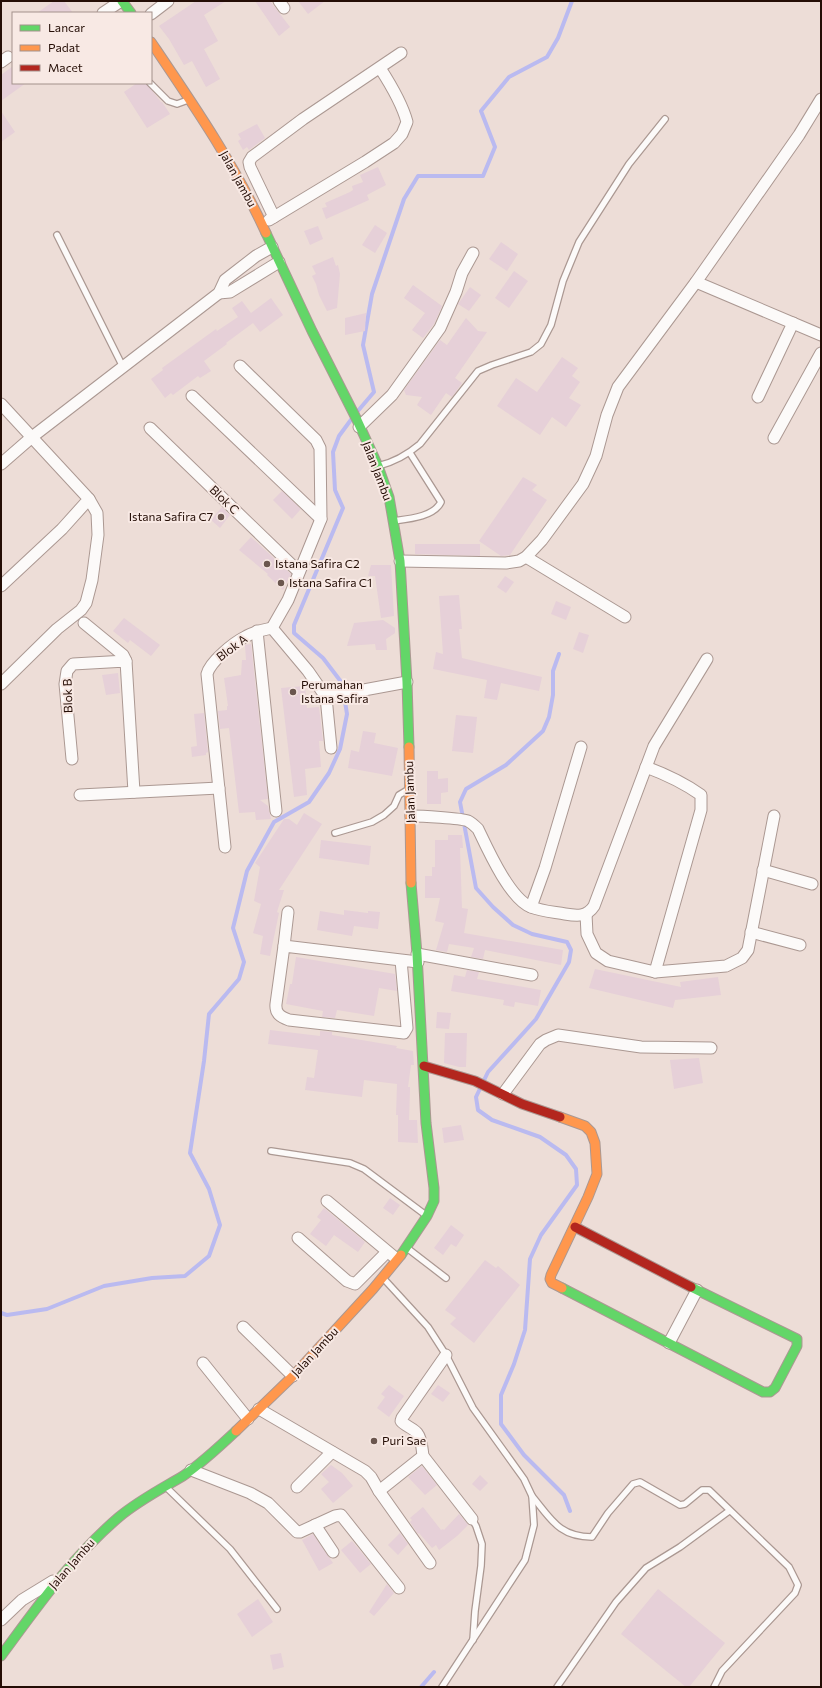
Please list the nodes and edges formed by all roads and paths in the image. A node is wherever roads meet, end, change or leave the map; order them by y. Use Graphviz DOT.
graph roads {
  1 [pos="122,1"];
  2 [pos="168,1"];
  3 [pos="105,12"];
  4 [pos="130,12"];
  5 [pos="152,13"];
  6 [pos="152,44"];
  7 [pos="401,53"];
  8 [pos="380,68"];
  9 [pos="151,84"];
  10 [pos="190,99"];
  11 [pos="821,99"];
  12 [pos="665,119"];
  13 [pos="274,217"];
  14 [pos="263,225"];
  15 [pos="57,235"];
  16 [pos="272,247"];
  17 [pos="473,253"];
  18 [pos="279,262"];
  19 [pos="696,282"];
  20 [pos="219,293"];
  21 [pos="793,323"];
  22 [pos="821,335"];
  23 [pos="821,353"];
  24 [pos="240,366"];
  25 [pos="123,367"];
  26 [pos="192,396"];
  27 [pos="758,397"];
  28 [pos="1,404"];
  29 [pos="358,423"];
  30 [pos="150,428"];
  31 [pos="32,437"];
  32 [pos="774,438"];
  33 [pos="410,453"];
  34 [pos="1,464"];
  35 [pos="378,466"];
  36 [pos="89,499"];
  37 [pos="321,519"];
  38 [pos="393,521"];
  39 [pos="526,556"];
  40 [pos="400,561"];
  41 [pos="299,572"];
  42 [pos="1,586"];
  43 [pos="625,617"];
  44 [pos="84,623"];
  45 [pos="272,628"];
  46 [pos="257,631"];
  47 [pos="707,659"];
  48 [pos="126,661"];
  49 [pos="407,682"];
  50 [pos="1,684"];
  51 [pos="330,696"];
  52 [pos="581,747"];
  53 [pos="331,748"];
  54 [pos="72,759"];
  55 [pos="646,767"];
  56 [pos="219,788"];
  57 [pos="410,788"];
  58 [pos="134,792"];
  59 [pos="80,796"];
  60 [pos="276,810"];
  61 [pos="411,816"];
  62 [pos="774,816"];
  63 [pos="335,833"];
  64 [pos="225,847"];
  65 [pos="763,870"];
  66 [pos="812,884"];
  67 [pos="531,907"];
  68 [pos="288,912"];
  69 [pos="586,914"];
  70 [pos="752,932"];
  71 [pos="800,945"];
  72 [pos="284,946"];
  73 [pos="417,958"];
  74 [pos="402,960"];
  75 [pos="655,972"];
  76 [pos="532,975"];
  77 [pos="711,1048"];
  78 [pos="424,1066"];
  79 [pos="503,1094"];
  80 [pos="271,1151"];
  81 [pos="327,1201"];
  82 [pos="427,1216"];
  83 [pos="575,1227"];
  84 [pos="298,1238"];
  85 [pos="406,1247"];
  86 [pos="387,1252"];
  87 [pos="398,1260"];
  88 [pos="383,1278"];
  89 [pos="446,1278"];
  90 [pos="697,1290"];
  91 [pos="243,1327"];
  92 [pos="669,1343"];
  93 [pos="446,1355"];
  94 [pos="203,1364"];
  95 [pos="293,1376"];
  96 [pos="259,1409"];
  97 [pos="248,1419"];
  98 [pos="332,1452"];
  99 [pos="423,1456"];
  100 [pos="191,1470"];
  101 [pos="165,1486"];
  102 [pos="298,1487"];
  103 [pos="379,1491"];
  104 [pos="532,1496"];
  105 [pos="730,1511"];
  106 [pos="472,1519"];
  107 [pos="315,1525"];
  108 [pos="333,1552"];
  109 [pos="430,1563"];
  110 [pos="58,1578"];
  111 [pos="399,1588"];
  112 [pos="277,1610"];
  113 [pos="1,1620"];
  114 [pos="473,1641"];
  115 [pos="1,1656"];
  116 [pos="442,1687"];
  117 [pos="557,1687"];
  118 [pos="714,1687"];
  1 -- 3 [label="street"];
  1 -- 4 [label="street"];
  2 -- 5 [label="street"];
  6 -- 10 [label="street, Jalan Jambu"];
  7 -- 8 [label="street"];
  8 -- 13 [label="street"];
  8 -- 13 [label="street"];
  9 -- 10 [label="lane"];
  10 -- 14 [label="street, Jalan Jambu"];
  11 -- 19 [label="street"];
  12 -- 33 [label="lane"];
  13 -- 14 [label="street"];
  14 -- 16 [label="street, Jalan Jambu"];
  15 -- 25 [label="lane"];
  16 -- 18 [label="street, Jalan Jambu"];
  16 -- 20 [label="street"];
  17 -- 29 [label="street"];
  18 -- 20 [label="street"];
  18 -- 29 [label="street, Jalan Jambu"];
  19 -- 21 [label="street"];
  19 -- 39 [label="street"];
  20 -- 25 [label="street"];
  21 -- 22 [label="street"];
  21 -- 27 [label="street"];
  23 -- 32 [label="street"];
  24 -- 37 [label="street"];
  25 -- 31 [label="street"];
  26 -- 37 [label="street"];
  28 -- 31 [label="street"];
  29 -- 35 [label="street, Jalan Jambu"];
  30 -- 41 [label="street, Blok C"];
  31 -- 34 [label="street"];
  31 -- 36 [label="street"];
  33 -- 35 [label="lane"];
  33 -- 38 [label="lane"];
  35 -- 38 [label="street, Jalan Jambu"];
  36 -- 42 [label="street"];
  36 -- 50 [label="street"];
  37 -- 41 [label="street"];
  38 -- 40 [label="street, Jalan Jambu"];
  39 -- 40 [label="street"];
  39 -- 43 [label="street"];
  40 -- 49 [label="street, Jalan Jambu"];
  41 -- 45 [label="street"];
  44 -- 48 [label="street"];
  45 -- 46 [label="street"];
  45 -- 51 [label="street"];
  46 -- 56 [label="street, Blok A"];
  46 -- 60 [label="street, Blok A"];
  47 -- 55 [label="street"];
  48 -- 54 [label="street, Blok B"];
  48 -- 58 [label="street"];
  49 -- 51 [label="street"];
  49 -- 57 [label="street, Jalan Jambu"];
  51 -- 53 [label="street"];
  52 -- 67 [label="street"];
  55 -- 69 [label="street"];
  55 -- 75 [label="street"];
  56 -- 58 [label="street"];
  56 -- 64 [label="street, Blok A"];
  57 -- 61 [label="street, Jalan Jambu"];
  57 -- 63 [label="lane"];
  58 -- 59 [label="street"];
  61 -- 67 [label="street"];
  61 -- 73 [label="street, Jalan Jambu"];
  62 -- 65 [label="street"];
  65 -- 66 [label="street"];
  65 -- 70 [label="street"];
  67 -- 69 [label="street"];
  68 -- 72 [label="street"];
  69 -- 75 [label="street"];
  70 -- 71 [label="street"];
  70 -- 75 [label="street"];
  72 -- 74 [label="street"];
  72 -- 74 [label="street"];
  73 -- 74 [label="street"];
  73 -- 76 [label="street"];
  73 -- 78 [label="street, Jalan Jambu"];
  77 -- 79 [label="street"];
  78 -- 79 [label="street"];
  78 -- 82 [label="street, Jalan Jambu"];
  79 -- 83 [label="street"];
  80 -- 82 [label="lane"];
  81 -- 86 [label="street"];
  82 -- 85 [label="street, Jalan Jambu"];
  83 -- 90 [label="street"];
  83 -- 92 [label="street"];
  84 -- 86 [label="street"];
  85 -- 87 [label="street, Jalan Jambu"];
  85 -- 89 [label="lane"];
  86 -- 87 [label="street"];
  87 -- 88 [label="street, Jalan Jambu"];
  88 -- 93 [label="lane"];
  88 -- 95 [label="street, Jalan Jambu"];
  90 -- 92 [label="street"];
  90 -- 92 [label="street"];
  91 -- 95 [label="street"];
  93 -- 99 [label="street"];
  93 -- 104 [label="lane"];
  94 -- 97 [label="street"];
  95 -- 96 [label="street, Jalan Jambu"];
  96 -- 97 [label="street, Jalan Jambu"];
  96 -- 98 [label="street"];
  97 -- 100 [label="street, Jalan Jambu"];
  98 -- 102 [label="street"];
  98 -- 103 [label="street"];
  99 -- 103 [label="street"];
  99 -- 106 [label="street"];
  100 -- 101 [label="street, Jalan Jambu"];
  100 -- 107 [label="street"];
  101 -- 110 [label="street, Jalan Jambu"];
  101 -- 112 [label="lane"];
  103 -- 109 [label="street"];
  104 -- 105 [label="lane"];
  104 -- 114 [label="lane"];
  105 -- 117 [label="lane"];
  105 -- 118 [label="lane"];
  106 -- 114 [label="lane"];
  107 -- 108 [label="street"];
  107 -- 111 [label="street"];
  110 -- 113 [label="street"];
  110 -- 115 [label="street, Jalan Jambu"];
  114 -- 116 [label="lane"];
}
